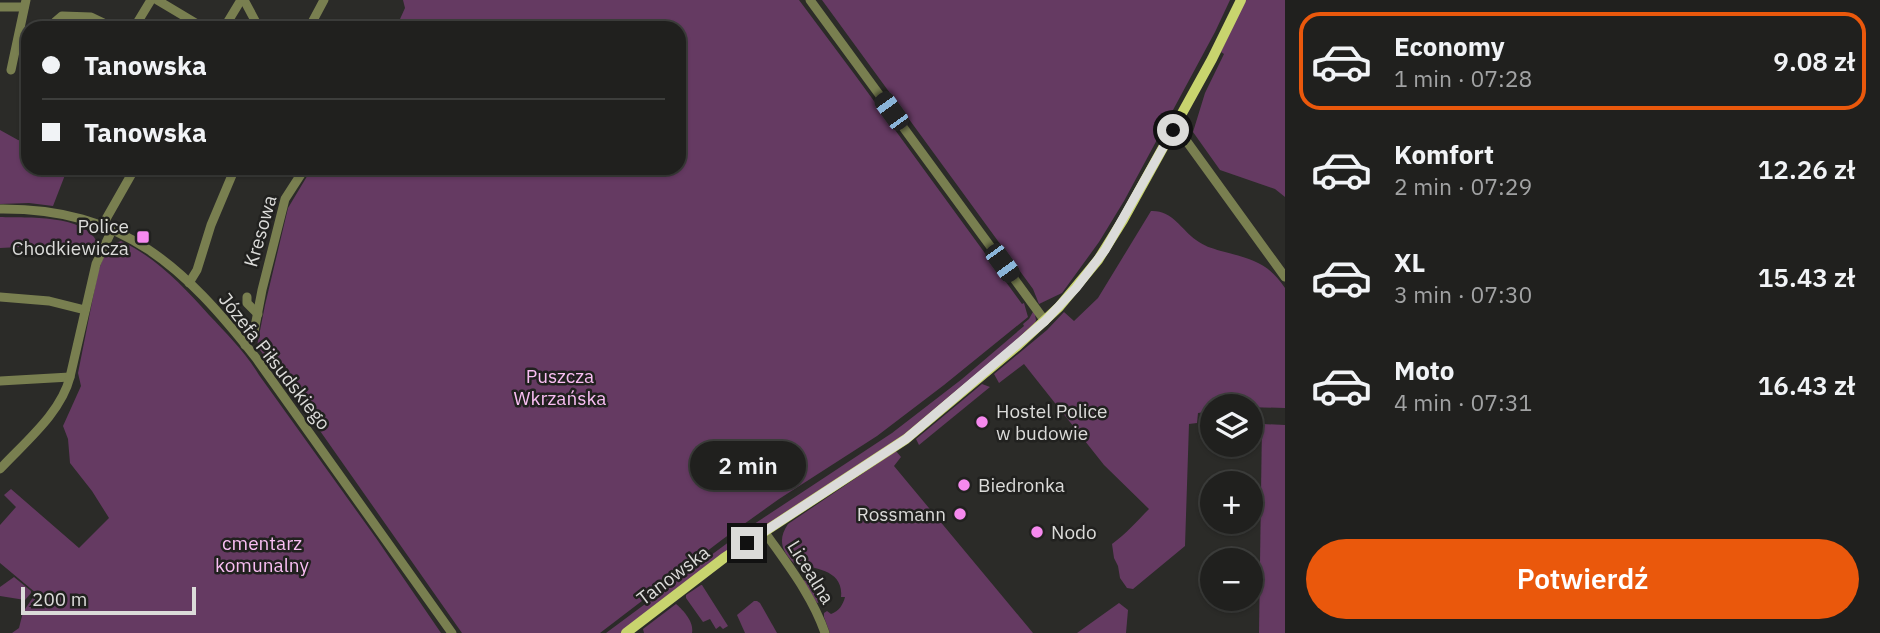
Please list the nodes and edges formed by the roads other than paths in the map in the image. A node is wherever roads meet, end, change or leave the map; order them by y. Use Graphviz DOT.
graph roads {
  1 [pos="151,0"];
  2 [pos="157,0"];
  3 [pos="242,0"];
  4 [pos="324,0"];
  5 [pos="810,0"];
  6 [pos="1241,0"];
  7 [pos="25,4"];
  8 [pos="1,7"];
  9 [pos="56,21"];
  10 [pos="99,21"];
  11 [pos="138,21"];
  12 [pos="192,21"];
  13 [pos="228,21"];
  14 [pos="255,21"];
  15 [pos="313,21"];
  16 [pos="21,23"];
  17 [pos="11,70"];
  18 [pos="1173,130"];
  19 [pos="132,175"];
  20 [pos="232,175"];
  21 [pos="300,175"];
  22 [pos="0,209"];
  23 [pos="107,228"];
  24 [pos="1285,277"];
  25 [pos="189,283"];
  26 [pos="0,297"];
  27 [pos="247,297"];
  28 [pos="85,310"];
  29 [pos="258,314"];
  30 [pos="1045,321"];
  31 [pos="245,345"];
  32 [pos="70,377"];
  33 [pos="0,381"];
  34 [pos="0,469"];
  35 [pos="764,531"];
  36 [pos="452,633"];
  37 [pos="626,633"];
  38 [pos="825,633"];
  1 -- 11 [label="street"];
  2 -- 12 [label="street"];
  3 -- 13 [label="street"];
  3 -- 14 [label="street"];
  4 -- 15 [label="street"];
  5 -- 30 [label="street"];
  6 -- 18 [label="main road, Tanowska"];
  7 -- 8 [label="street"];
  9 -- 10 [label="street"];
  16 -- 17 [label="street"];
  18 -- 24 [label="street"];
  18 -- 30 [label="main road, Tanowska"];
  19 -- 23 [label="street"];
  20 -- 25 [label="street"];
  21 -- 29 [label="street, Kresowa"];
  22 -- 23 [label="street, Józefa Piłsudskiego"];
  23 -- 25 [label="street, Józefa Piłsudskiego"];
  23 -- 28 [label="street"];
  25 -- 31 [label="street, Józefa Piłsudskiego"];
  26 -- 28 [label="street"];
  27 -- 29 [label="street"];
  28 -- 32 [label="street"];
  29 -- 31 [label="street, Kresowa"];
  30 -- 35 [label="main road, Tanowska"];
  31 -- 36 [label="street, Józefa Piłsudskiego"];
  32 -- 33 [label="street"];
  32 -- 34 [label="street"];
  35 -- 37 [label="main road, Tanowska"];
  35 -- 38 [label="street, Licealna"];
}
